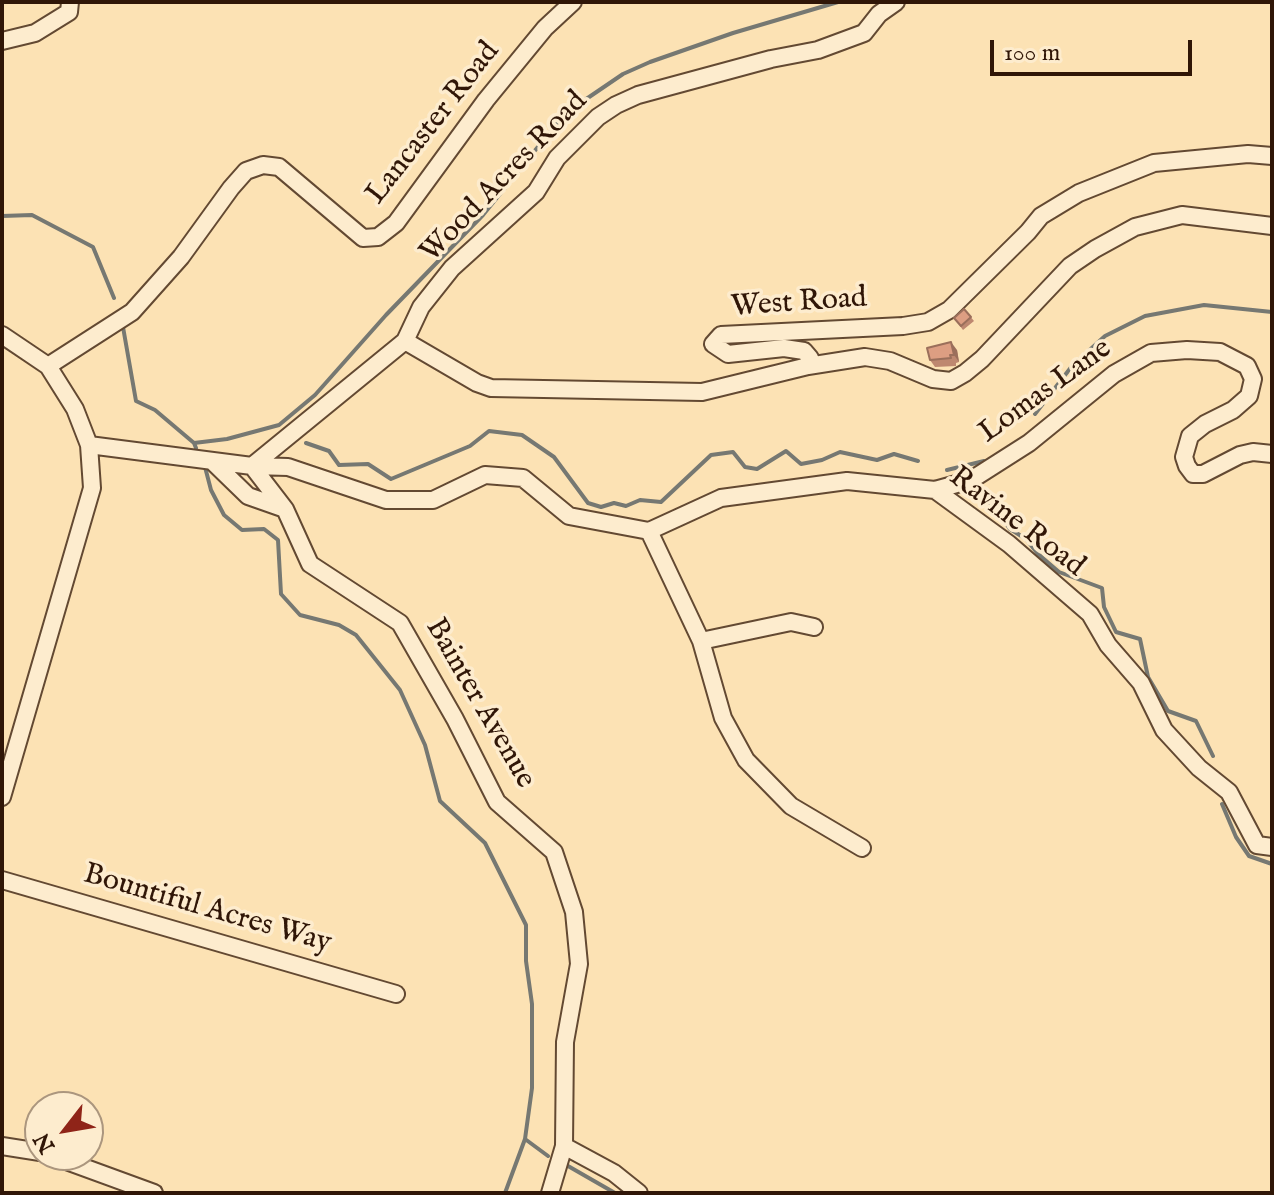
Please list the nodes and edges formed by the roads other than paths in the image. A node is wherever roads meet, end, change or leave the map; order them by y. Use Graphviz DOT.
graph roads {
  1 [pos="70,2"];
  2 [pos="573,2"];
  3 [pos="896,2"];
  4 [pos="2,41"];
  5 [pos="1272,156"];
  6 [pos="1272,226"];
  7 [pos="2,335"];
  8 [pos="405,341"];
  9 [pos="48,366"];
  10 [pos="808,366"];
  11 [pos="89,445"];
  12 [pos="1272,454"];
  13 [pos="211,461"];
  14 [pos="252,466"];
  15 [pos="935,490"];
  16 [pos="285,509"];
  17 [pos="649,531"];
  18 [pos="814,627"];
  19 [pos="701,641"];
  20 [pos="2,797"];
  21 [pos="856,844"];
  22 [pos="1272,847"];
  23 [pos="2,880"];
  24 [pos="396,994"];
  25 [pos="2,1146"];
  26 [pos="564,1146"];
  27 [pos="24,1149"];
  28 [pos="94,1171"];
  29 [pos="154,1193"];
  30 [pos="550,1193"];
  31 [pos="639,1193"];
  1 -- 4 [label="street"];
  2 -- 9 [label="street, Lancaster Road"];
  3 -- 8 [label="street, Wood Acres Road"];
  5 -- 10 [label="street, West Road"];
  6 -- 10 [label="street"];
  7 -- 9 [label="street"];
  8 -- 10 [label="street, West Road"];
  8 -- 14 [label="street, Wood Acres Road"];
  9 -- 11 [label="street"];
  11 -- 13 [label="street"];
  11 -- 20 [label="street"];
  12 -- 15 [label="street, Lomas Lane"];
  13 -- 14 [label="street"];
  13 -- 16 [label="street"];
  14 -- 16 [label="street, Bainter Avenue"];
  14 -- 17 [label="street"];
  15 -- 17 [label="street, Ravine Road"];
  15 -- 22 [label="street, Ravine Road"];
  16 -- 26 [label="street, Bainter Avenue"];
  17 -- 19 [label="street"];
  18 -- 19 [label="street"];
  19 -- 21 [label="street"];
  23 -- 24 [label="street, Bountiful Acres Way"];
  25 -- 27 [label="street"];
  26 -- 30 [label="street, Bainter Avenue"];
  26 -- 31 [label="street"];
  28 -- 29 [label="street"];
}
